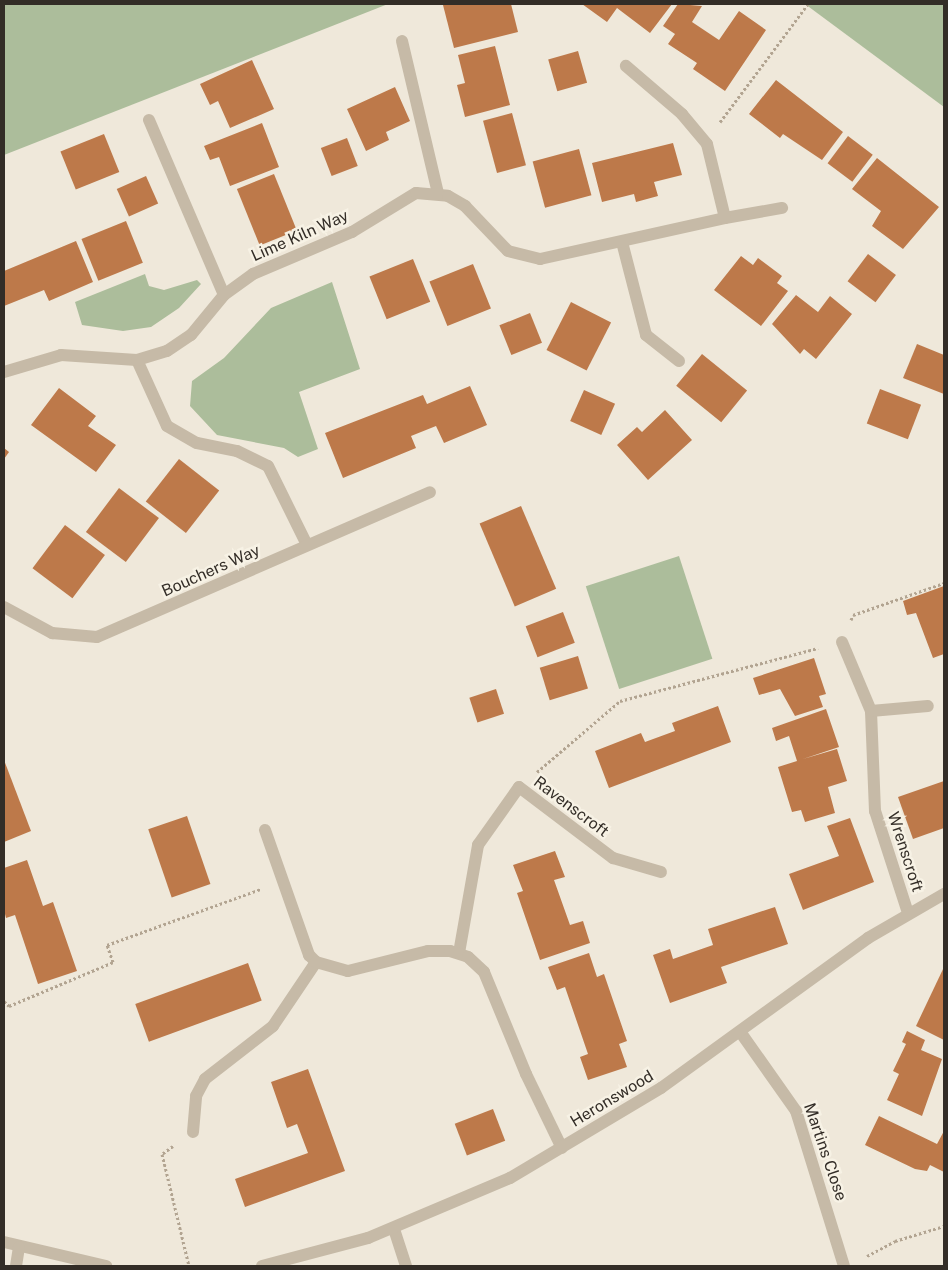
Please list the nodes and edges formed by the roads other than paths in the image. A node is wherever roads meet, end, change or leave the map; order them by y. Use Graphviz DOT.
graph roads {
  1 [pos="402,41"];
  2 [pos="626,66"];
  3 [pos="149,120"];
  4 [pos="438,194"];
  5 [pos="782,208"];
  6 [pos="725,218"];
  7 [pos="622,242"];
  8 [pos="224,295"];
  9 [pos="137,360"];
  10 [pos="679,361"];
  11 [pos="4,372"];
  12 [pos="430,492"];
  13 [pos="306,545"];
  14 [pos="4,607"];
  15 [pos="842,642"];
  16 [pos="928,706"];
  17 [pos="872,711"];
  18 [pos="265,830"];
  19 [pos="661,872"];
  20 [pos="944,894"];
  21 [pos="908,912"];
  22 [pos="459,953"];
  23 [pos="316,962"];
  24 [pos="741,1033"];
  25 [pos="193,1132"];
  26 [pos="562,1148"];
  27 [pos="394,1229"];
  28 [pos="4,1242"];
  29 [pos="19,1247"];
  30 [pos="16,1266"];
  31 [pos="106,1266"];
  32 [pos="262,1266"];
  33 [pos="406,1266"];
  34 [pos="844,1266"];
  1 -- 4 [label="street"];
  2 -- 6 [label="street"];
  3 -- 8 [label="street"];
  4 -- 7 [label="street, Lime Kiln Way"];
  4 -- 8 [label="street, Lime Kiln Way"];
  5 -- 6 [label="street, Lime Kiln Way"];
  6 -- 7 [label="street, Lime Kiln Way"];
  7 -- 10 [label="street"];
  8 -- 9 [label="street, Lime Kiln Way"];
  9 -- 11 [label="street, Lime Kiln Way"];
  9 -- 13 [label="street"];
  12 -- 13 [label="street, Bouchers Way"];
  13 -- 14 [label="street, Bouchers Way"];
  15 -- 17 [label="street, Wrenscroft"];
  16 -- 17 [label="street"];
  17 -- 21 [label="street, Wrenscroft"];
  18 -- 23 [label="street"];
  19 -- 22 [label="street, Ravenscroft"];
  20 -- 21 [label="street, Heronswood"];
  21 -- 24 [label="street, Heronswood"];
  22 -- 23 [label="street"];
  22 -- 26 [label="street"];
  23 -- 25 [label="street"];
  24 -- 26 [label="street, Heronswood"];
  24 -- 34 [label="street, Martins Close"];
  26 -- 27 [label="street, Heronswood"];
  27 -- 32 [label="street, Heronswood"];
  27 -- 33 [label="street"];
  28 -- 29 [label="street"];
  29 -- 30 [label="street"];
  29 -- 31 [label="street"];
}
